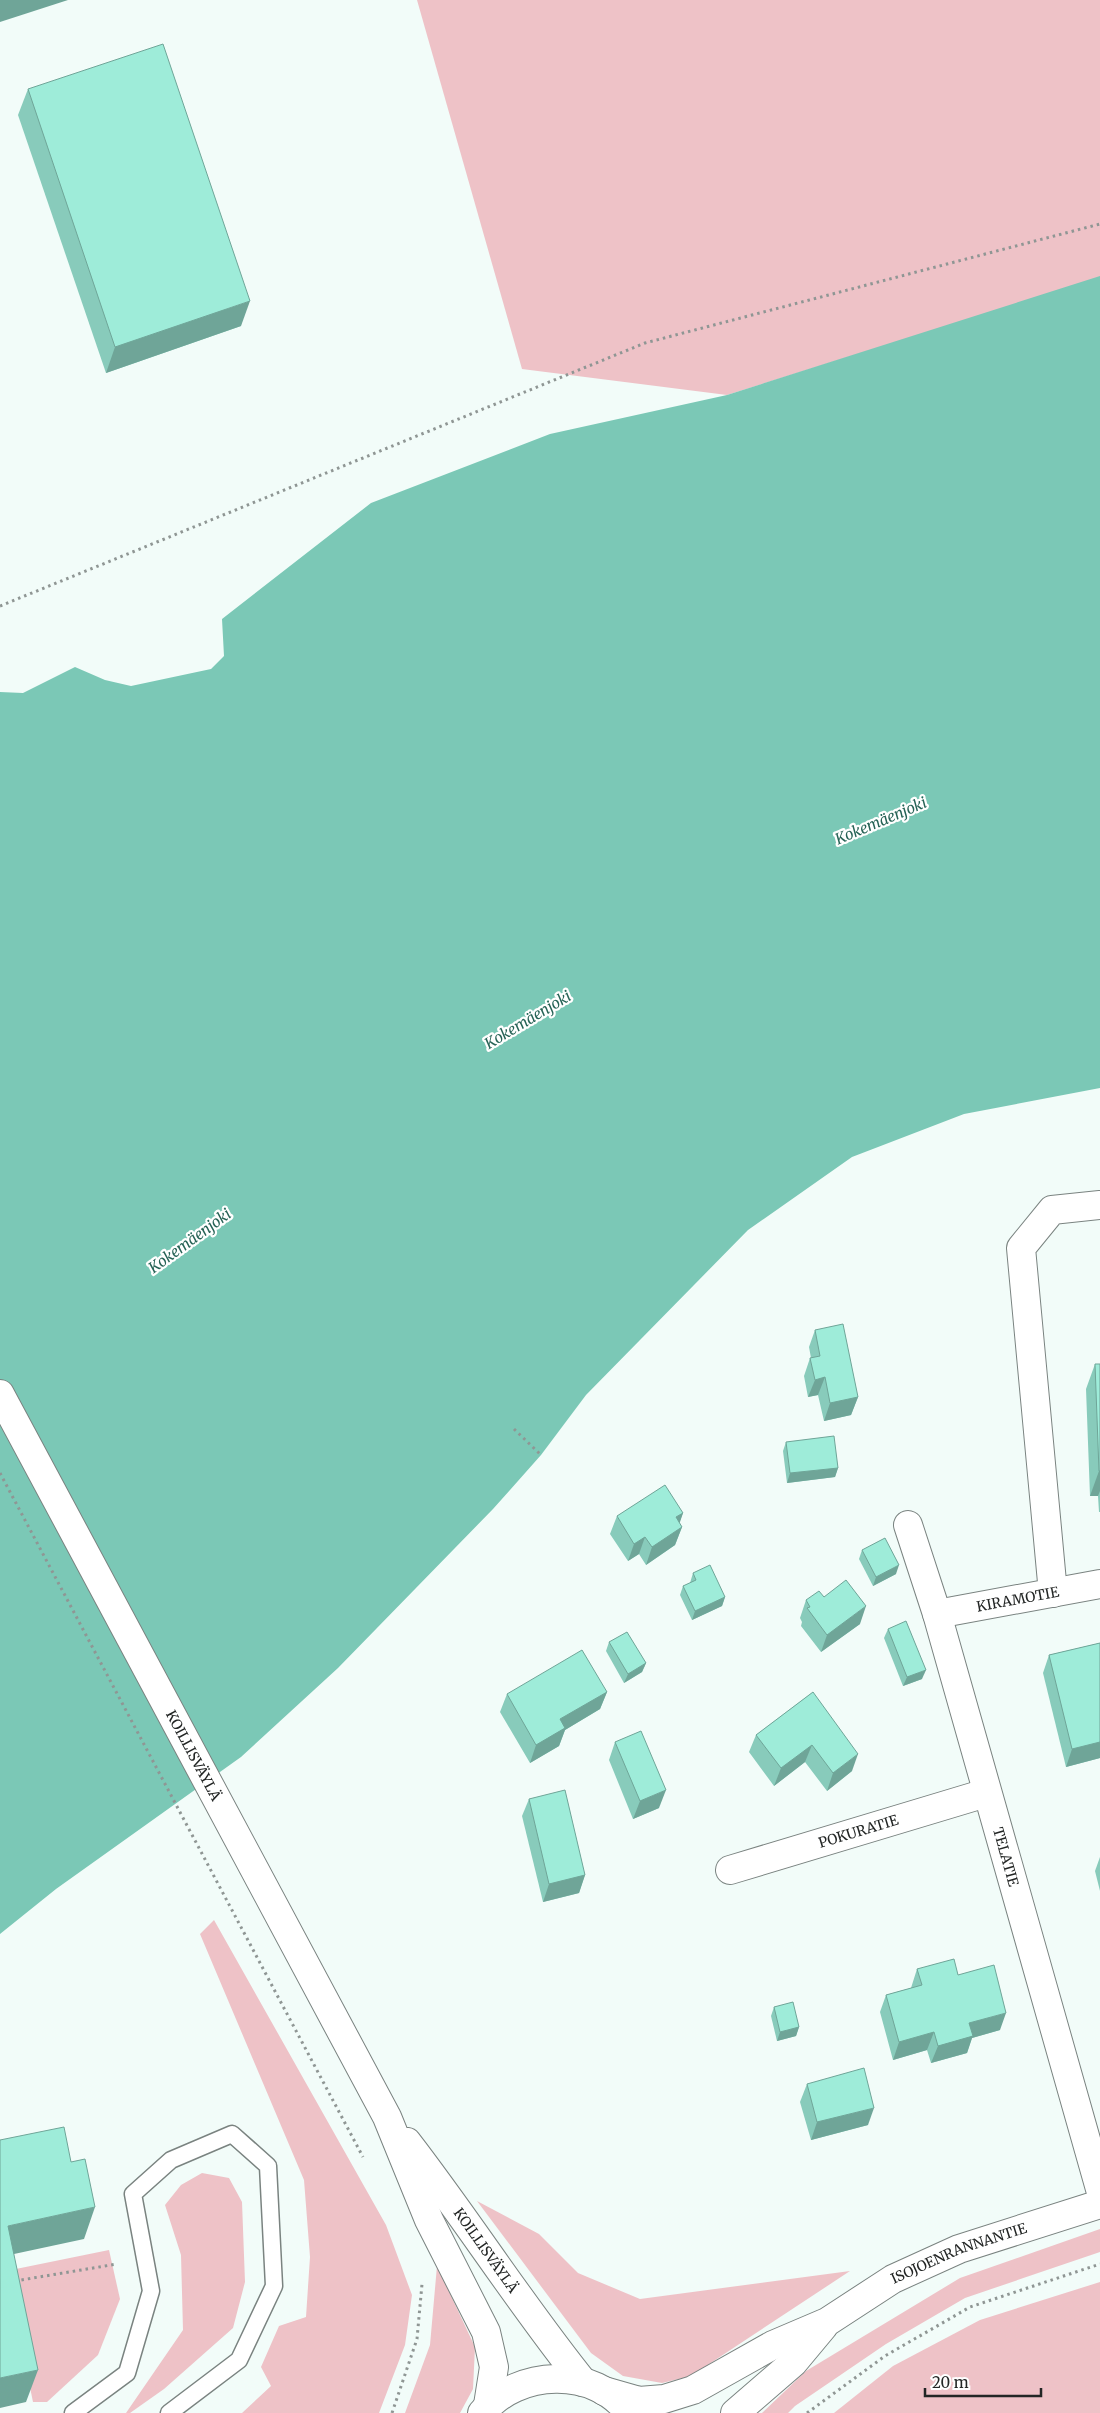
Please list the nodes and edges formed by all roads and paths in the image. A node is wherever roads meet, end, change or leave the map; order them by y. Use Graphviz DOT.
graph roads {
  1 [pos="1100,224"];
  2 [pos="0,606"];
  3 [pos="1100,1204"];
  4 [pos="0,1394"];
  5 [pos="514,1429"];
  6 [pos="541,1455"];
  7 [pos="0,1473"];
  8 [pos="908,1525"];
  9 [pos="1100,1584"];
  10 [pos="1053,1593"];
  11 [pos="937,1614"];
  12 [pos="986,1793"];
  13 [pos="730,1870"];
  14 [pos="387,2117"];
  15 [pos="365,2159"];
  16 [pos="1100,2189"];
  17 [pos="1100,2204"];
  18 [pos="145,2260"];
  19 [pos="1100,2264"];
  20 [pos="420,2278"];
  21 [pos="11,2281"];
  22 [pos="827,2322"];
  23 [pos="594,2386"];
  24 [pos="484,2409"];
  25 [pos="73,2413"];
  26 [pos="169,2413"];
  27 [pos="392,2413"];
  28 [pos="629,2413"];
  29 [pos="736,2413"];
  30 [pos="807,2413"];
  1 -- 2 [label="path"];
  3 -- 10 [label="street"];
  4 -- 14 [label="street, KOILLISVÄYLÄ"];
  5 -- 6 [label="path"];
  7 -- 15 [label="path"];
  8 -- 11 [label="street, TELATIE"];
  9 -- 10 [label="street, KIRAMOTIE"];
  10 -- 11 [label="street, KIRAMOTIE"];
  11 -- 12 [label="street, TELATIE"];
  12 -- 13 [label="street, POKURATIE"];
  12 -- 16 [label="street, TELATIE"];
  14 -- 23 [label="street, KOILLISVÄYLÄ"];
  14 -- 24 [label="street, KOILLISVÄYLÄ"];
  17 -- 22 [label="street, ISOJOENRANNANTIE"];
  18 -- 21 [label="path"];
  18 -- 25 [label="lane"];
  18 -- 26 [label="lane"];
  19 -- 30 [label="path"];
  20 -- 27 [label="path"];
  22 -- 23 [label="street, ISOJOENRANNANTIE"];
  22 -- 29 [label="street, ISOJOENRANNANTIE"];
  23 -- 24 [label="street, ISOJOENRANNANTIE"];
  23 -- 28 [label="street"];
}
